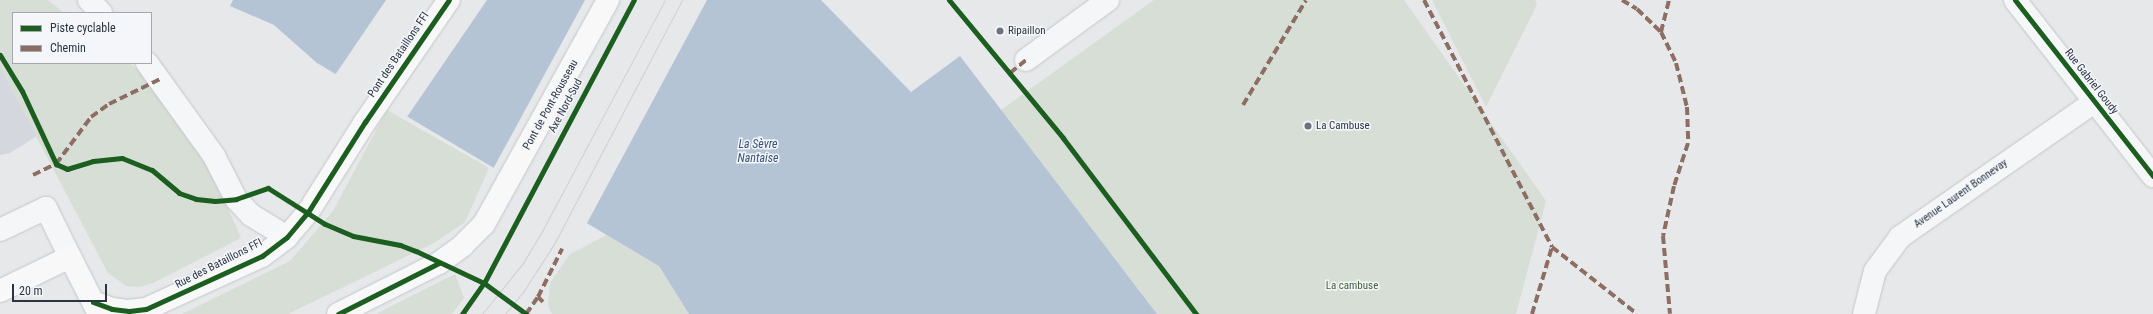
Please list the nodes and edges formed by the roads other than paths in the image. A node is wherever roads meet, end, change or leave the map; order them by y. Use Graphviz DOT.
graph roads {
  1 [pos="89,0"];
  2 [pos="448,0"];
  3 [pos="608,0"];
  4 [pos="1108,0"];
  5 [pos="2015,0"];
  6 [pos="100,12"];
  7 [pos="1026,60"];
  8 [pos="148,64"];
  9 [pos="2094,102"];
  10 [pos="365,122"];
  11 [pos="2153,176"];
  12 [pos="0,230"];
  13 [pos="287,237"];
  14 [pos="70,257"];
  15 [pos="0,291"];
  16 [pos="96,308"];
  17 [pos="338,314"];
  18 [pos="1864,314"];
  1 -- 6 [label="street"];
  2 -- 10 [label="main road, Pont des Bataillons FFI"];
  3 -- 17 [label="main road, Pont de Pont-Rousseau"];
  4 -- 7 [label="street"];
  5 -- 9 [label="street, Rue Gabriel Goudy"];
  8 -- 13 [label="street"];
  9 -- 11 [label="street, Rue Gabriel Goudy"];
  9 -- 18 [label="street, Avenue Laurent Bonnevay"];
  10 -- 13 [label="main road, Rue des Bataillons FFI"];
  12 -- 14 [label="street"];
  13 -- 16 [label="main road, Rue des Bataillons FFI"];
  14 -- 15 [label="main road"];
  14 -- 16 [label="main road"];
}
